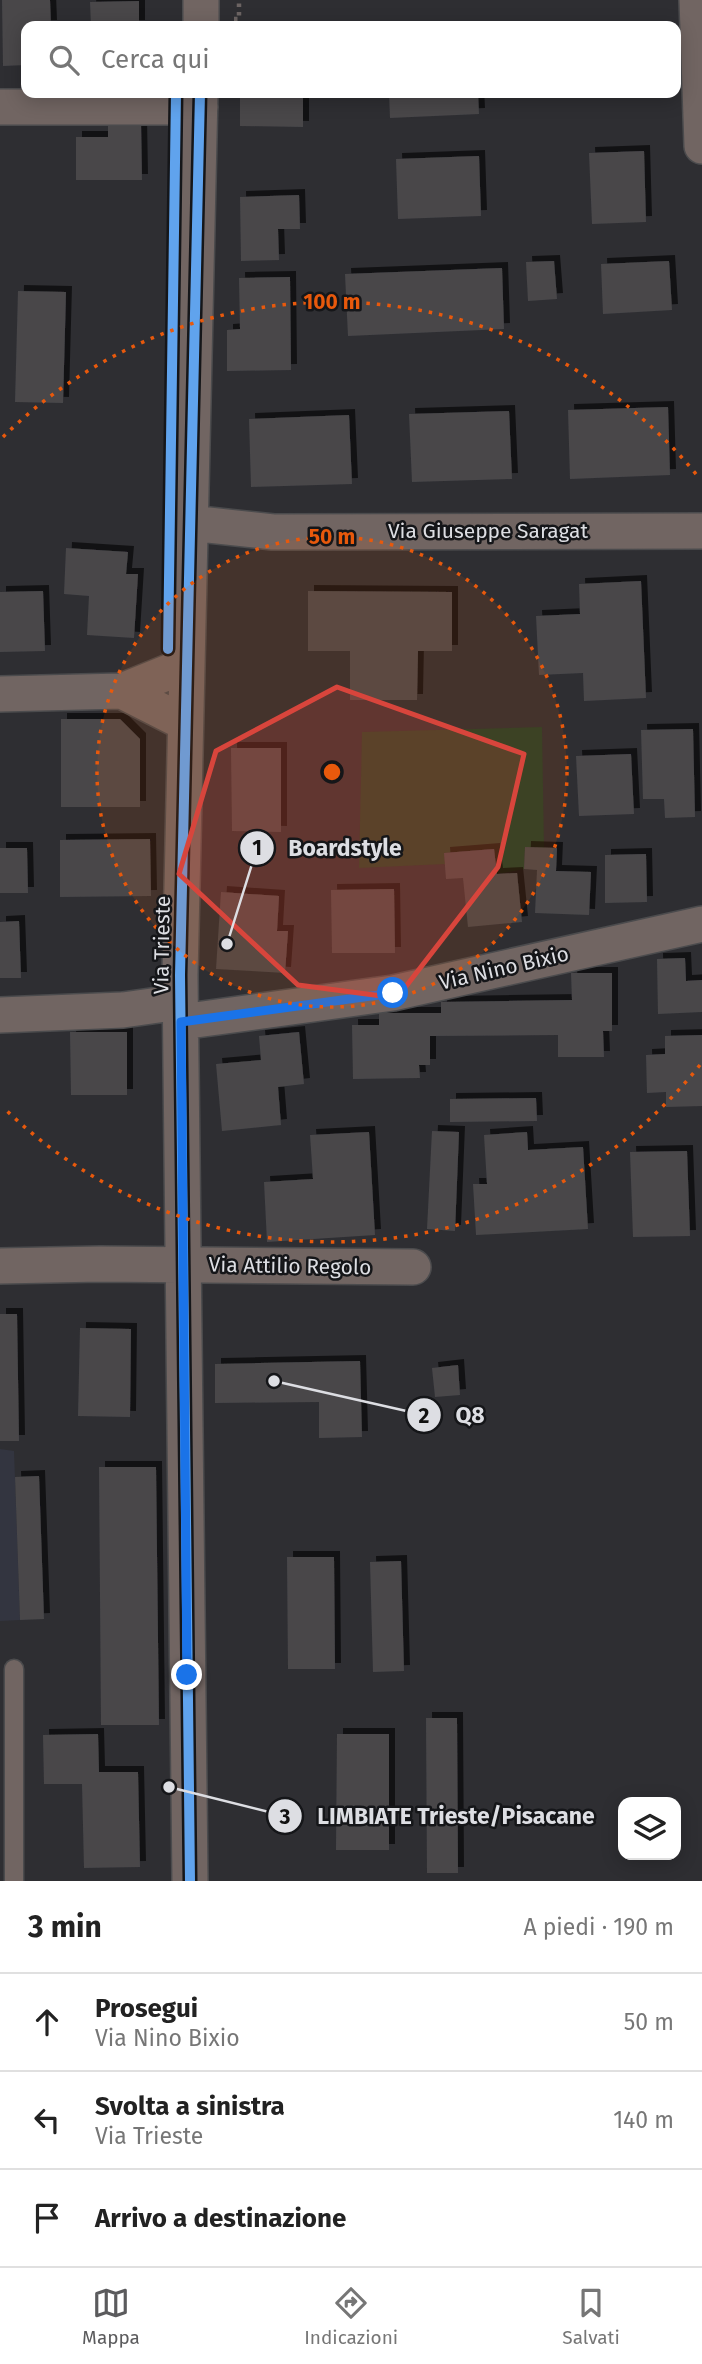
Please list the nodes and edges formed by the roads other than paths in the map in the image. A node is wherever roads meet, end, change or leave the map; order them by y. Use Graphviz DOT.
graph roads {
  1 [pos="201,0"];
  2 [pos="699,16"];
  3 [pos="201,21"];
  4 [pos="200,100"];
  5 [pos="0,107"];
  6 [pos="702,146"];
  7 [pos="190,523"];
  8 [pos="702,531"];
  9 [pos="187,665"];
  10 [pos="122,691"];
  11 [pos="0,694"];
  12 [pos="185,723"];
  13 [pos="702,924"];
  14 [pos="181,1012"];
  15 [pos="0,1015"];
  16 [pos="184,1265"];
  17 [pos="0,1266"];
  18 [pos="413,1267"];
  19 [pos="14,1669"];
  20 [pos="14,1881"];
  21 [pos="190,1881"];
  1 -- 3 [label="street"];
  2 -- 6 [label="street"];
  4 -- 5 [label="street"];
  4 -- 7 [label="street, Via Trieste"];
  7 -- 8 [label="street, Via Giuseppe Saragat"];
  7 -- 9 [label="street, Via Trieste"];
  9 -- 10 [label="street"];
  9 -- 12 [label="street, Via Trieste"];
  10 -- 11 [label="street"];
  10 -- 12 [label="street"];
  12 -- 14 [label="street, Via Trieste"];
  13 -- 14 [label="street, Via Nino Bixio"];
  14 -- 15 [label="street, Via Nino Bixio"];
  14 -- 16 [label="street, Via Trieste"];
  16 -- 17 [label="street, Via Attilio Regolo"];
  16 -- 18 [label="street, Via Attilio Regolo"];
  16 -- 21 [label="street, Via Trieste"];
  19 -- 20 [label="lane"];
}
